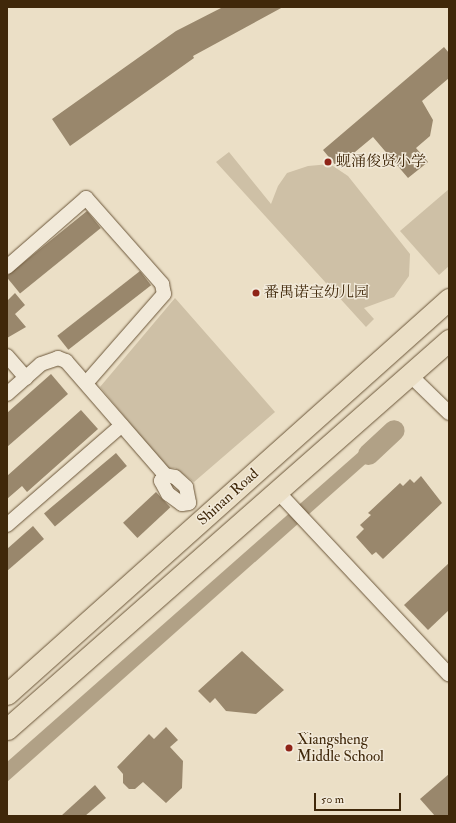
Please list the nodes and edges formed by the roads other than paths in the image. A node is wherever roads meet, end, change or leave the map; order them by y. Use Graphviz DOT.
graph roads {
  1 [pos="7,267"];
  2 [pos="449,299"];
  3 [pos="449,340"];
  4 [pos="7,356"];
  5 [pos="411,376"];
  6 [pos="26,378"];
  7 [pos="86,383"];
  8 [pos="7,394"];
  9 [pos="449,413"];
  10 [pos="122,425"];
  11 [pos="284,499"];
  12 [pos="203,519"];
  13 [pos="7,525"];
  14 [pos="449,675"];
  15 [pos="7,694"];
  16 [pos="7,729"];
  1 -- 7 [label="street"];
  2 -- 12 [label="highway, Shinan Road"];
  3 -- 5 [label="highway, Shinan Road"];
  4 -- 6 [label="street"];
  5 -- 9 [label="street"];
  5 -- 11 [label="highway, Shinan Road"];
  6 -- 7 [label="street"];
  6 -- 8 [label="street"];
  7 -- 10 [label="street"];
  10 -- 12 [label="street"];
  10 -- 13 [label="street"];
  11 -- 14 [label="street"];
  11 -- 16 [label="highway, Shinan Road"];
  12 -- 15 [label="highway, Shinan Road"];
}
